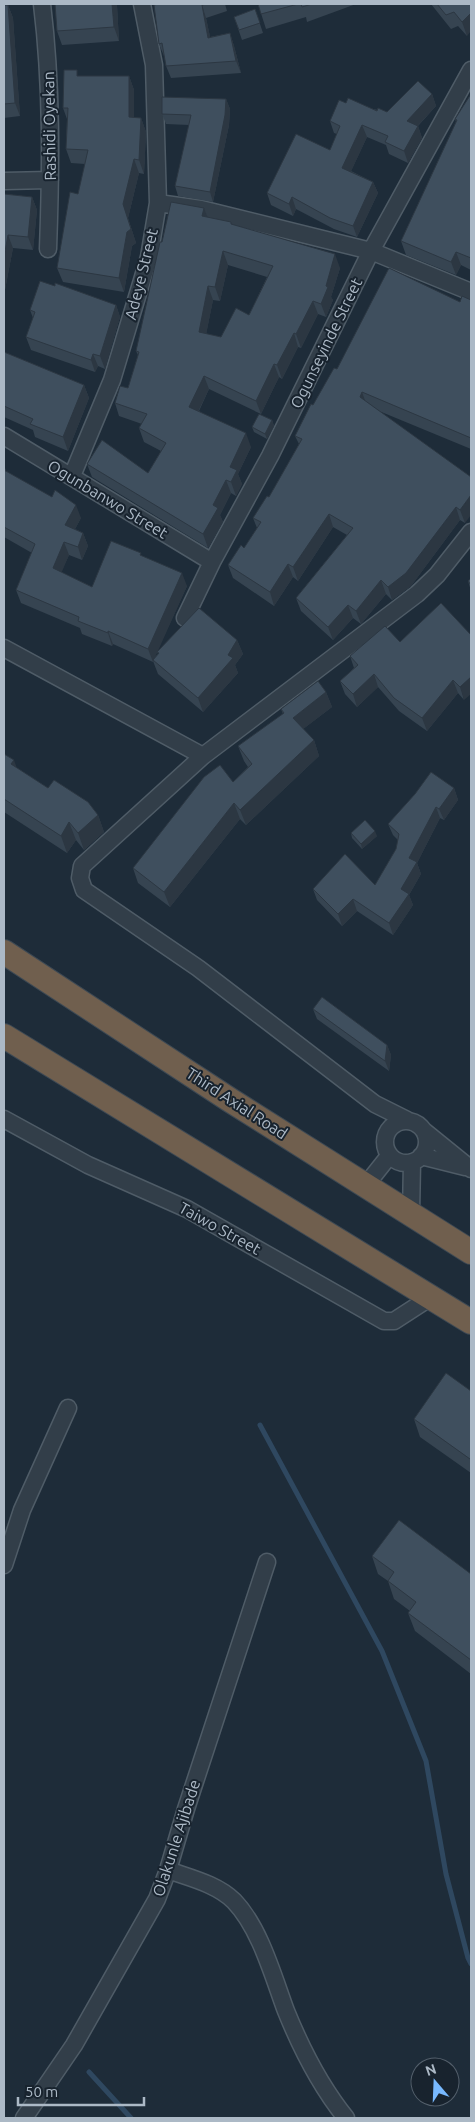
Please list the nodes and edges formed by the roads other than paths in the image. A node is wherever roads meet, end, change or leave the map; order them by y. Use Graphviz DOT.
graph roads {
  1 [pos="42,4"];
  2 [pos="142,4"];
  3 [pos="471,70"];
  4 [pos="50,180"];
  5 [pos="4,181"];
  6 [pos="158,203"];
  7 [pos="48,250"];
  8 [pos="371,251"];
  9 [pos="471,292"];
  10 [pos="4,436"];
  11 [pos="72,476"];
  12 [pos="471,532"];
  13 [pos="212,562"];
  14 [pos="185,618"];
  15 [pos="4,648"];
  16 [pos="203,756"];
  17 [pos="4,952"];
  18 [pos="4,1036"];
  19 [pos="376,1104"];
  20 [pos="4,1119"];
  21 [pos="406,1120"];
  22 [pos="424,1131"];
  23 [pos="387,1132"];
  24 [pos="390,1156"];
  25 [pos="416,1159"];
  26 [pos="471,1169"];
  27 [pos="366,1185"];
  28 [pos="411,1214"];
  29 [pos="471,1252"];
  30 [pos="431,1297"];
  31 [pos="471,1322"];
  32 [pos="68,1408"];
  33 [pos="267,1562"];
  34 [pos="4,1564"];
  35 [pos="168,1870"];
  36 [pos="24,2118"];
  37 [pos="346,2118"];
  1 -- 4 [label="street, Rashidi Oyekan"];
  2 -- 6 [label="street, Adeye Street"];
  3 -- 8 [label="street, Ogunseyinde Street"];
  4 -- 5 [label="street"];
  4 -- 7 [label="street, Rashidi Oyekan"];
  6 -- 8 [label="street"];
  6 -- 11 [label="street, Adeye Street"];
  8 -- 9 [label="street"];
  8 -- 13 [label="street, Ogunseyinde Street"];
  10 -- 11 [label="street, Ogunbanwo Street"];
  11 -- 13 [label="street, Ogunbanwo Street"];
  12 -- 16 [label="street"];
  13 -- 14 [label="street, Ogunseyinde Street"];
  15 -- 16 [label="street"];
  16 -- 19 [label="street"];
  17 -- 27 [label="highway, Third Axial Road"];
  18 -- 30 [label="highway"];
  19 -- 21 [label="street"];
  19 -- 23 [label="street"];
  20 -- 30 [label="street, Taiwo Street"];
  21 -- 22 [label="street"];
  21 -- 23 [label="street"];
  22 -- 25 [label="street"];
  22 -- 26 [label="street"];
  23 -- 24 [label="street"];
  24 -- 25 [label="street"];
  24 -- 27 [label="street"];
  25 -- 26 [label="street"];
  25 -- 28 [label="street"];
  27 -- 28 [label="highway, Third Axial Road"];
  28 -- 29 [label="highway, Third Axial Road"];
  30 -- 31 [label="highway"];
  32 -- 34 [label="street"];
  33 -- 35 [label="street, Olakunle Ajibade"];
  35 -- 36 [label="street, Olakunle Ajibade"];
  35 -- 37 [label="street"];
}
